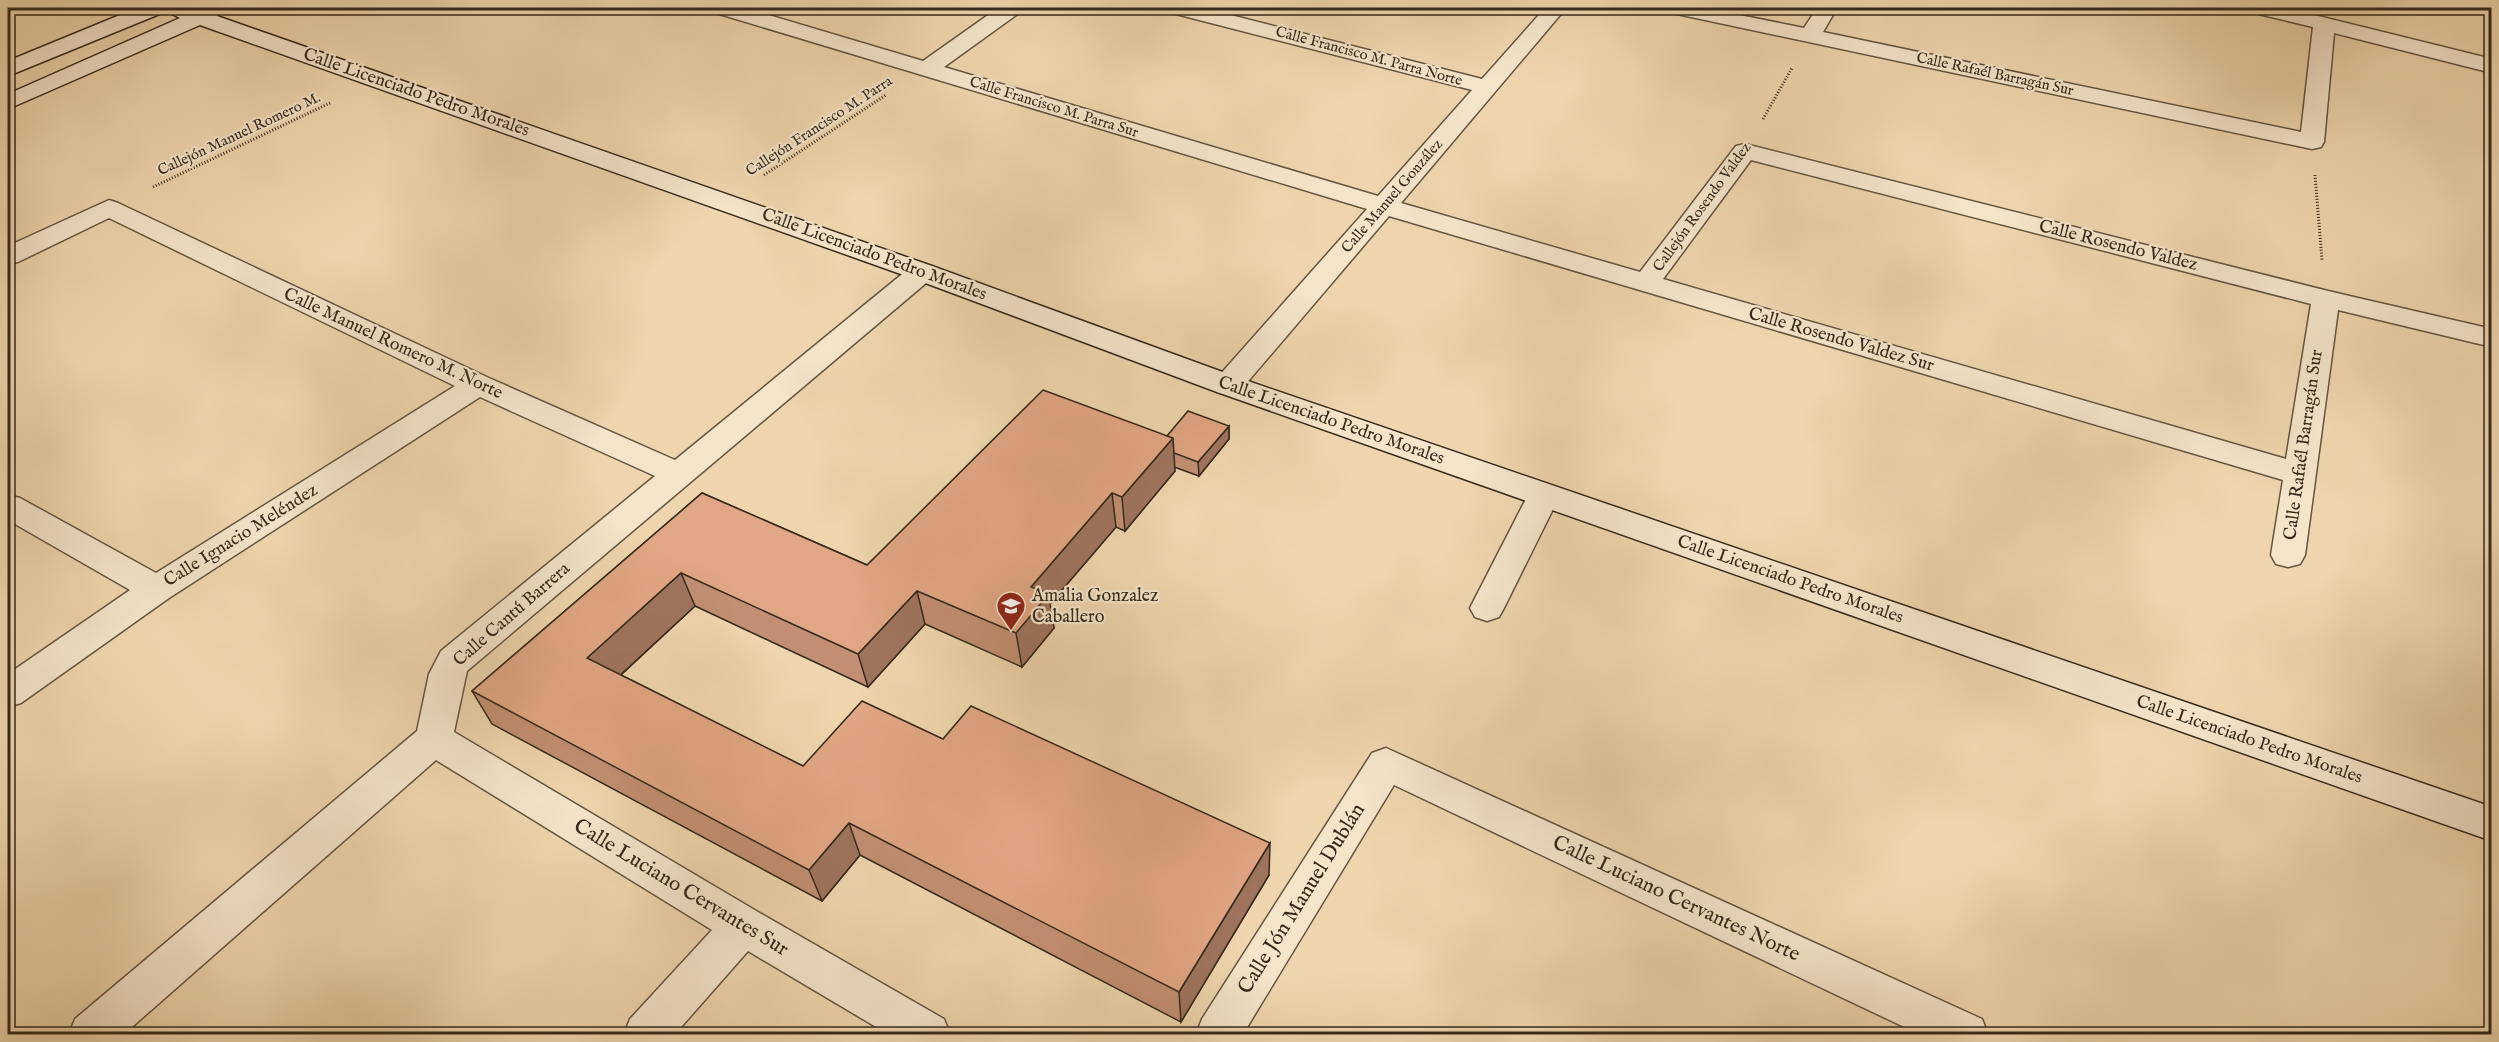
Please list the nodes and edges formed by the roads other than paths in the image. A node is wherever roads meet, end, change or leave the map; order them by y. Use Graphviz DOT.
graph roads {
  1 [pos="154,8"];
  2 [pos="724,8"];
  3 [pos="1011,8"];
  4 [pos="1180,8"];
  5 [pos="1556,8"];
  6 [pos="1677,8"];
  7 [pos="1827,8"];
  8 [pos="2262,8"];
  9 [pos="198,11"];
  10 [pos="2324,24"];
  11 [pos="1810,36"];
  12 [pos="2492,66"];
  13 [pos="8,69"];
  14 [pos="926,69"];
  15 [pos="1487,87"];
  16 [pos="8,102"];
  17 [pos="1745,151"];
  18 [pos="1384,206"];
  19 [pos="8,256"];
  20 [pos="922,272"];
  21 [pos="1646,283"];
  22 [pos="2326,299"];
  23 [pos="2492,338"];
  24 [pos="478,385"];
  25 [pos="1228,386"];
  26 [pos="2299,474"];
  27 [pos="680,475"];
  28 [pos="1544,495"];
  29 [pos="8,506"];
  30 [pos="2288,555"];
  31 [pos="157,589"];
  32 [pos="1487,608"];
  33 [pos="8,693"];
  34 [pos="434,739"];
  35 [pos="1386,764"];
  36 [pos="2492,824"];
  37 [pos="742,926"];
  38 [pos="91,1035"];
  39 [pos="646,1035"];
  40 [pos="928,1035"];
  41 [pos="1218,1035"];
  42 [pos="1966,1035"];
  1 -- 13 [label="street"];
  2 -- 14 [label="street, Calle Francisco M. Parra Sur"];
  3 -- 14 [label="street"];
  4 -- 15 [label="street, Calle Francisco M. Parra Norte"];
  5 -- 15 [label="street, Calle Manuel González"];
  6 -- 11 [label="street, Calle Rafaél Barragán Sur"];
  7 -- 11 [label="street"];
  8 -- 10 [label="street"];
  9 -- 16 [label="street"];
  9 -- 20 [label="street, Calle Licenciado Pedro Morales"];
  10 -- 11 [label="street, Calle Rafaél Barragán Sur"];
  10 -- 12 [label="street"];
  14 -- 18 [label="street, Calle Francisco M. Parra Sur"];
  15 -- 18 [label="street, Calle Manuel González"];
  17 -- 21 [label="street, Callejón Rosendo Valdez"];
  17 -- 22 [label="street, Calle Rosendo Valdez"];
  18 -- 21 [label="street, Calle Rosendo Valdez Sur"];
  18 -- 25 [label="street, Calle Manuel González"];
  19 -- 24 [label="street, Calle Manuel Romero M. Norte"];
  20 -- 25 [label="street, Calle Licenciado Pedro Morales"];
  20 -- 27 [label="street, Calle Cantú Barrera"];
  21 -- 26 [label="street, Calle Rosendo Valdez Sur"];
  22 -- 23 [label="street, Calle Rosendo Valdez"];
  22 -- 26 [label="street, Calle Rafaél Barragán Sur"];
  24 -- 27 [label="street, Calle Manuel Romero M. Norte"];
  24 -- 31 [label="street, Calle Ignacio Meléndez"];
  25 -- 28 [label="street, Calle Licenciado Pedro Morales"];
  26 -- 30 [label="street, Calle Rafaél Barragán Sur"];
  27 -- 34 [label="street, Calle Cantú Barrera"];
  28 -- 32 [label="street"];
  28 -- 36 [label="street, Calle Licenciado Pedro Morales"];
  29 -- 31 [label="street"];
  31 -- 33 [label="street, Calle Ignacio Meléndez"];
  34 -- 37 [label="street, Calle Luciano Cervantes Sur"];
  34 -- 38 [label="street"];
  35 -- 41 [label="street, Calle Jón Manuel Dublán"];
  35 -- 42 [label="street, Calle Luciano Cervantes Norte"];
  37 -- 39 [label="street"];
  37 -- 40 [label="street, Calle Luciano Cervantes Sur"];
}
